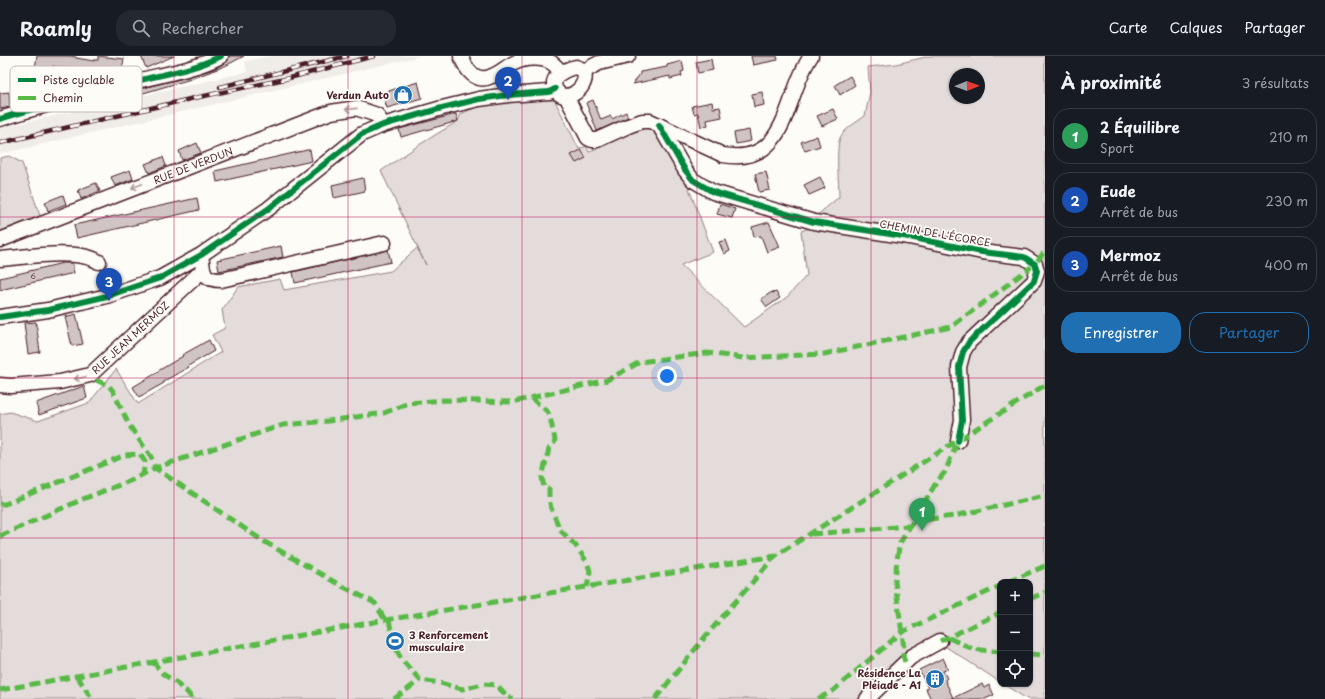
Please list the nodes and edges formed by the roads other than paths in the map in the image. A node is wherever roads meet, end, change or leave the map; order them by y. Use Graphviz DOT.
graph roads {
  1 [pos="222,56"];
  2 [pos="461,56"];
  3 [pos="628,56"];
  4 [pos="811,56"];
  5 [pos="584,71"];
  6 [pos="561,72"];
  7 [pos="142,80"];
  8 [pos="561,92"];
  9 [pos="23,112"];
  10 [pos="0,119"];
  11 [pos="383,125"];
  12 [pos="659,125"];
  13 [pos="0,240"];
  14 [pos="384,243"];
  15 [pos="201,254"];
  16 [pos="0,259"];
  17 [pos="99,262"];
  18 [pos="203,270"];
  19 [pos="0,317"];
  20 [pos="0,385"];
  21 [pos="958,441"];
  22 [pos="940,641"];
  23 [pos="867,699"];
  1 -- 7 [label="street"];
  2 -- 6 [label="street"];
  3 -- 5 [label="street"];
  4 -- 12 [label="street"];
  5 -- 6 [label="street"];
  5 -- 8 [label="street"];
  6 -- 8 [label="street"];
  8 -- 11 [label="street"];
  8 -- 12 [label="street"];
  9 -- 10 [label="street"];
  11 -- 13 [label="street, RUE DE VERDUN, one-way"];
  11 -- 15 [label="street"];
  12 -- 21 [label="street, CHEMIN DE L'ÉCORCE"];
  14 -- 18 [label="street"];
  15 -- 18 [label="street"];
  15 -- 19 [label="street"];
  16 -- 17 [label="street"];
  18 -- 20 [label="street, RUE JEAN MERMOZ, one-way"];
  22 -- 23 [label="street"];
}
